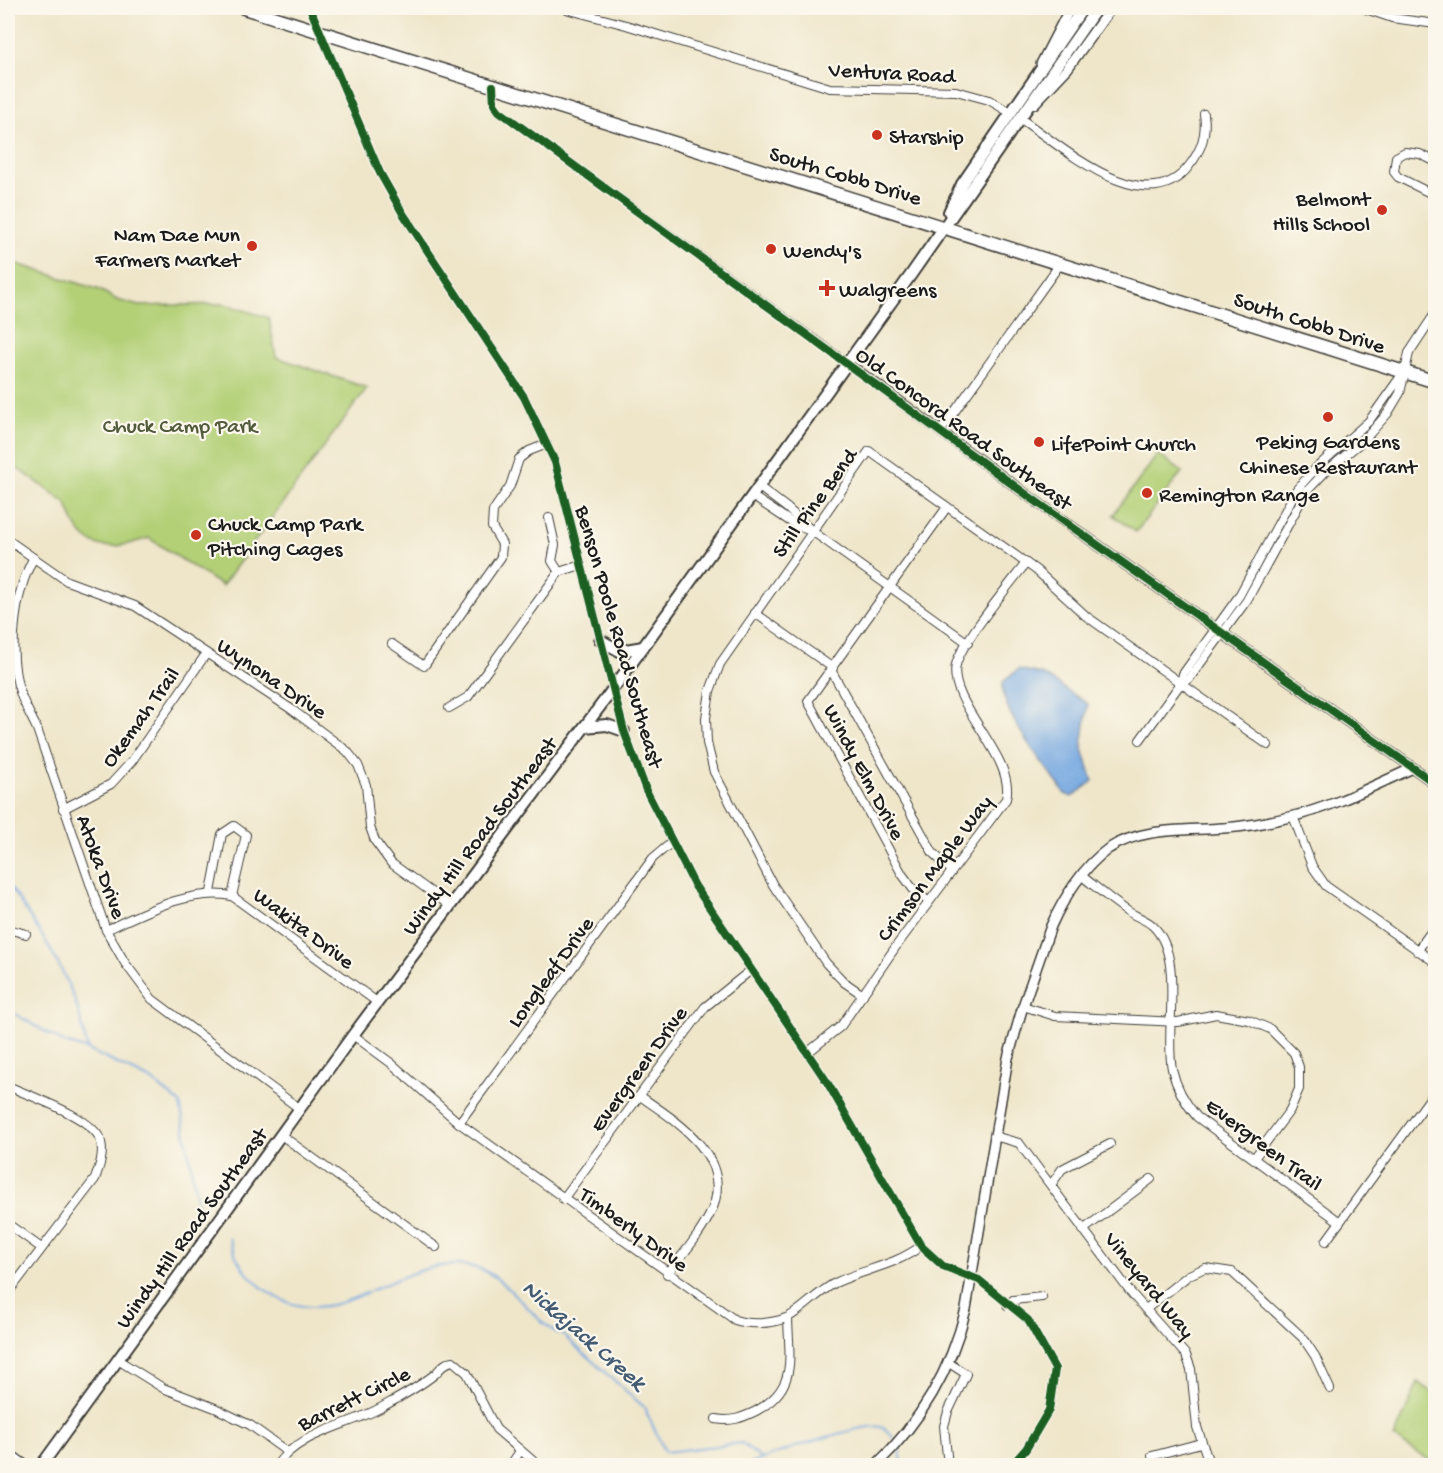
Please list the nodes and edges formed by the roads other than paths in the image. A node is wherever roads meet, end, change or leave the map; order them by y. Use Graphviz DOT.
graph roads {
  1 [pos="244,8"];
  2 [pos="310,8"];
  3 [pos="561,8"];
  4 [pos="1070,8"];
  5 [pos="1083,8"];
  6 [pos="1097,8"];
  7 [pos="1111,8"];
  8 [pos="1363,8"];
  9 [pos="1436,24"];
  10 [pos="322,32"];
  11 [pos="1037,74"];
  12 [pos="493,86"];
  13 [pos="1028,109"];
  14 [pos="1011,113"];
  15 [pos="1204,114"];
  16 [pos="1021,119"];
  17 [pos="1436,162"];
  18 [pos="1436,196"];
  19 [pos="944,227"];
  20 [pos="1060,264"];
  21 [pos="1436,312"];
  22 [pos="847,363"];
  23 [pos="1403,372"];
  24 [pos="1436,382"];
  25 [pos="940,432"];
  26 [pos="547,444"];
  27 [pos="755,491"];
  28 [pos="947,507"];
  29 [pos="549,518"];
  30 [pos="812,531"];
  31 [pos="8,540"];
  32 [pos="33,559"];
  33 [pos="1026,563"];
  34 [pos="581,565"];
  35 [pos="559,572"];
  36 [pos="890,588"];
  37 [pos="755,613"];
  38 [pos="1220,630"];
  39 [pos="600,640"];
  40 [pos="968,643"];
  41 [pos="392,644"];
  42 [pos="643,647"];
  43 [pos="206,654"];
  44 [pos="832,669"];
  45 [pos="1181,683"];
  46 [pos="613,689"];
  47 [pos="449,708"];
  48 [pos="584,727"];
  49 [pos="624,731"];
  50 [pos="1140,740"];
  51 [pos="1268,746"];
  52 [pos="1413,768"];
  53 [pos="1436,784"];
  54 [pos="63,809"];
  55 [pos="1293,816"];
  56 [pos="671,843"];
  57 [pos="952,872"];
  58 [pos="1082,876"];
  59 [pos="211,892"];
  60 [pos="232,896"];
  61 [pos="929,902"];
  62 [pos="449,905"];
  63 [pos="1436,925"];
  64 [pos="8,929"];
  65 [pos="106,930"];
  66 [pos="26,934"];
  67 [pos="1417,951"];
  68 [pos="1436,963"];
  69 [pos="751,970"];
  70 [pos="863,995"];
  71 [pos="377,1002"];
  72 [pos="1023,1006"];
  73 [pos="1169,1019"];
  74 [pos="353,1035"];
  75 [pos="807,1053"];
  76 [pos="8,1086"];
  77 [pos="1436,1090"];
  78 [pos="640,1096"];
  79 [pos="300,1109"];
  80 [pos="459,1123"];
  81 [pos="281,1135"];
  82 [pos="994,1136"];
  83 [pos="1110,1144"];
  84 [pos="1256,1157"];
  85 [pos="1151,1179"];
  86 [pos="1051,1185"];
  87 [pos="563,1199"];
  88 [pos="1340,1222"];
  89 [pos="8,1224"];
  90 [pos="1083,1230"];
  91 [pos="1326,1241"];
  92 [pos="921,1246"];
  93 [pos="40,1247"];
  94 [pos="436,1247"];
  95 [pos="667,1274"];
  96 [pos="971,1277"];
  97 [pos="8,1293"];
  98 [pos="1042,1297"];
  99 [pos="1007,1305"];
  100 [pos="1146,1309"];
  101 [pos="788,1318"];
  102 [pos="118,1360"];
  103 [pos="949,1363"];
  104 [pos="1330,1389"];
  105 [pos="716,1419"];
  106 [pos="1201,1443"];
  107 [pos="520,1450"];
  108 [pos="286,1451"];
  109 [pos="8,1453"];
  110 [pos="1152,1456"];
  111 [pos="877,1463"];
  112 [pos="26,1466"];
  113 [pos="41,1466"];
  114 [pos="276,1466"];
  115 [pos="510,1466"];
  116 [pos="539,1466"];
  117 [pos="948,1466"];
  118 [pos="1011,1466"];
  119 [pos="1210,1466"];
  1 -- 10 [label="main road, South Cobb Drive"];
  2 -- 10 [label="street"];
  3 -- 14 [label="street, Ventura Road"];
  4 -- 11 [label="street, Windy Hill Road Southeast"];
  5 -- 11 [label="main road, Windy Hill Road Southeast"];
  6 -- 13 [label="main road, Windy Hill Road Southeast"];
  7 -- 13 [label="street, Windy Hill Road Southeast"];
  8 -- 9 [label="street"];
  10 -- 12 [label="main road, South Cobb Drive"];
  10 -- 26 [label="street, Benson Poole Road Southeast"];
  11 -- 14 [label="main road, Windy Hill Road Southeast"];
  12 -- 19 [label="main road, South Cobb Drive"];
  12 -- 22 [label="street, Old Concord Road Southeast"];
  13 -- 16 [label="main road, Windy Hill Road Southeast"];
  14 -- 19 [label="main road, Windy Hill Road Southeast"];
  15 -- 16 [label="street"];
  16 -- 19 [label="main road, Windy Hill Road Southeast"];
  17 -- 18 [label="street"];
  19 -- 20 [label="main road, South Cobb Drive"];
  19 -- 22 [label="main road, Windy Hill Road Southeast"];
  20 -- 23 [label="main road, South Cobb Drive"];
  20 -- 25 [label="street"];
  21 -- 23 [label="street"];
  22 -- 25 [label="street, Old Concord Road Southeast"];
  22 -- 27 [label="main road, Windy Hill Road Southeast"];
  23 -- 24 [label="main road, South Cobb Drive"];
  23 -- 38 [label="street"];
  25 -- 38 [label="street, Old Concord Road Southeast"];
  26 -- 34 [label="street, Benson Poole Road Southeast"];
  26 -- 41 [label="street"];
  27 -- 30 [label="street"];
  27 -- 42 [label="main road, Windy Hill Road Southeast"];
  28 -- 30 [label="street, Still Pine Bend"];
  28 -- 33 [label="street, Still Pine Bend"];
  28 -- 36 [label="street, Windy Elm Drive"];
  29 -- 35 [label="street"];
  30 -- 36 [label="street"];
  30 -- 37 [label="street, Still Pine Bend"];
  31 -- 32 [label="street, Wynona Drive"];
  32 -- 43 [label="street, Wynona Drive"];
  32 -- 54 [label="street, Atoka Drive"];
  33 -- 40 [label="street, Crimson Maple Way"];
  33 -- 45 [label="street, Still Pine Bend"];
  34 -- 35 [label="street"];
  34 -- 39 [label="street, Benson Poole Road Southeast"];
  35 -- 47 [label="street"];
  36 -- 40 [label="street"];
  36 -- 44 [label="street, Windy Elm Drive"];
  37 -- 44 [label="street"];
  37 -- 70 [label="street, Still Pine Bend"];
  38 -- 45 [label="street"];
  38 -- 52 [label="street, Old Concord Road Southeast"];
  39 -- 42 [label="main road"];
  39 -- 46 [label="street, Benson Poole Road Southeast"];
  40 -- 57 [label="street, Crimson Maple Way"];
  42 -- 46 [label="main road, Windy Hill Road Southeast"];
  43 -- 54 [label="street, Okemah Trail"];
  43 -- 62 [label="street, Wynona Drive"];
  44 -- 57 [label="street"];
  44 -- 61 [label="street, Windy Elm Drive"];
  45 -- 50 [label="street"];
  45 -- 51 [label="street, Still Pine Bend"];
  46 -- 48 [label="main road, Windy Hill Road Southeast"];
  46 -- 49 [label="street, Benson Poole Road Southeast"];
  48 -- 49 [label="main road"];
  48 -- 62 [label="main road, Windy Hill Road Southeast"];
  49 -- 56 [label="street, Benson Poole Road Southeast"];
  52 -- 53 [label="street, Old Concord Road Southeast"];
  52 -- 55 [label="street"];
  54 -- 65 [label="street, Atoka Drive"];
  55 -- 58 [label="street"];
  55 -- 67 [label="street"];
  56 -- 69 [label="street, Benson Poole Road Southeast"];
  56 -- 80 [label="street, Longleaf Drive"];
  57 -- 61 [label="street, Crimson Maple Way"];
  58 -- 72 [label="street"];
  58 -- 73 [label="street, Evergreen Trail"];
  59 -- 60 [label="street, Wakita Drive"];
  59 -- 60 [label="street"];
  59 -- 65 [label="street, Wakita Drive"];
  60 -- 71 [label="street, Wakita Drive"];
  61 -- 70 [label="street, Crimson Maple Way"];
  62 -- 71 [label="main road, Windy Hill Road Southeast"];
  63 -- 67 [label="street"];
  64 -- 66 [label="street"];
  65 -- 79 [label="street, Atoka Drive"];
  67 -- 68 [label="street"];
  69 -- 75 [label="street, Benson Poole Road Southeast"];
  69 -- 78 [label="street, Evergreen Drive"];
  70 -- 75 [label="street, Crimson Maple Way"];
  71 -- 74 [label="main road, Windy Hill Road Southeast"];
  72 -- 73 [label="street"];
  72 -- 82 [label="street"];
  73 -- 84 [label="street, Evergreen Trail"];
  73 -- 84 [label="street"];
  74 -- 79 [label="main road, Windy Hill Road Southeast"];
  74 -- 80 [label="street, Timberly Drive"];
  75 -- 92 [label="street, Benson Poole Road Southeast"];
  76 -- 93 [label="street"];
  77 -- 88 [label="street"];
  78 -- 87 [label="street, Evergreen Drive"];
  78 -- 95 [label="street"];
  79 -- 81 [label="main road, Windy Hill Road Southeast"];
  80 -- 87 [label="street, Timberly Drive"];
  81 -- 94 [label="street"];
  81 -- 102 [label="main road, Windy Hill Road Southeast"];
  82 -- 86 [label="street, Vineyard Way"];
  82 -- 96 [label="street"];
  83 -- 86 [label="street"];
  84 -- 88 [label="street, Evergreen Trail"];
  85 -- 90 [label="street"];
  86 -- 90 [label="street, Vineyard Way"];
  87 -- 95 [label="street, Timberly Drive"];
  88 -- 91 [label="street"];
  89 -- 93 [label="street"];
  90 -- 100 [label="street, Vineyard Way"];
  92 -- 96 [label="street, Benson Poole Road Southeast"];
  92 -- 101 [label="street"];
  93 -- 97 [label="street"];
  95 -- 101 [label="street, Timberly Drive"];
  96 -- 99 [label="street, Benson Poole Road Southeast"];
  96 -- 103 [label="street"];
  98 -- 99 [label="street"];
  99 -- 118 [label="street, Benson Poole Road Southeast"];
  100 -- 104 [label="street"];
  100 -- 106 [label="street, Vineyard Way"];
  101 -- 105 [label="street"];
  102 -- 108 [label="street"];
  102 -- 113 [label="main road, Windy Hill Road Southeast"];
  103 -- 111 [label="street"];
  103 -- 117 [label="street"];
  106 -- 110 [label="street"];
  106 -- 119 [label="street, Vineyard Way"];
  107 -- 108 [label="street, Barrett Circle"];
  107 -- 115 [label="street"];
  107 -- 116 [label="street, Barrett Circle"];
  108 -- 114 [label="street, Barrett Circle"];
  109 -- 112 [label="street"];
}
